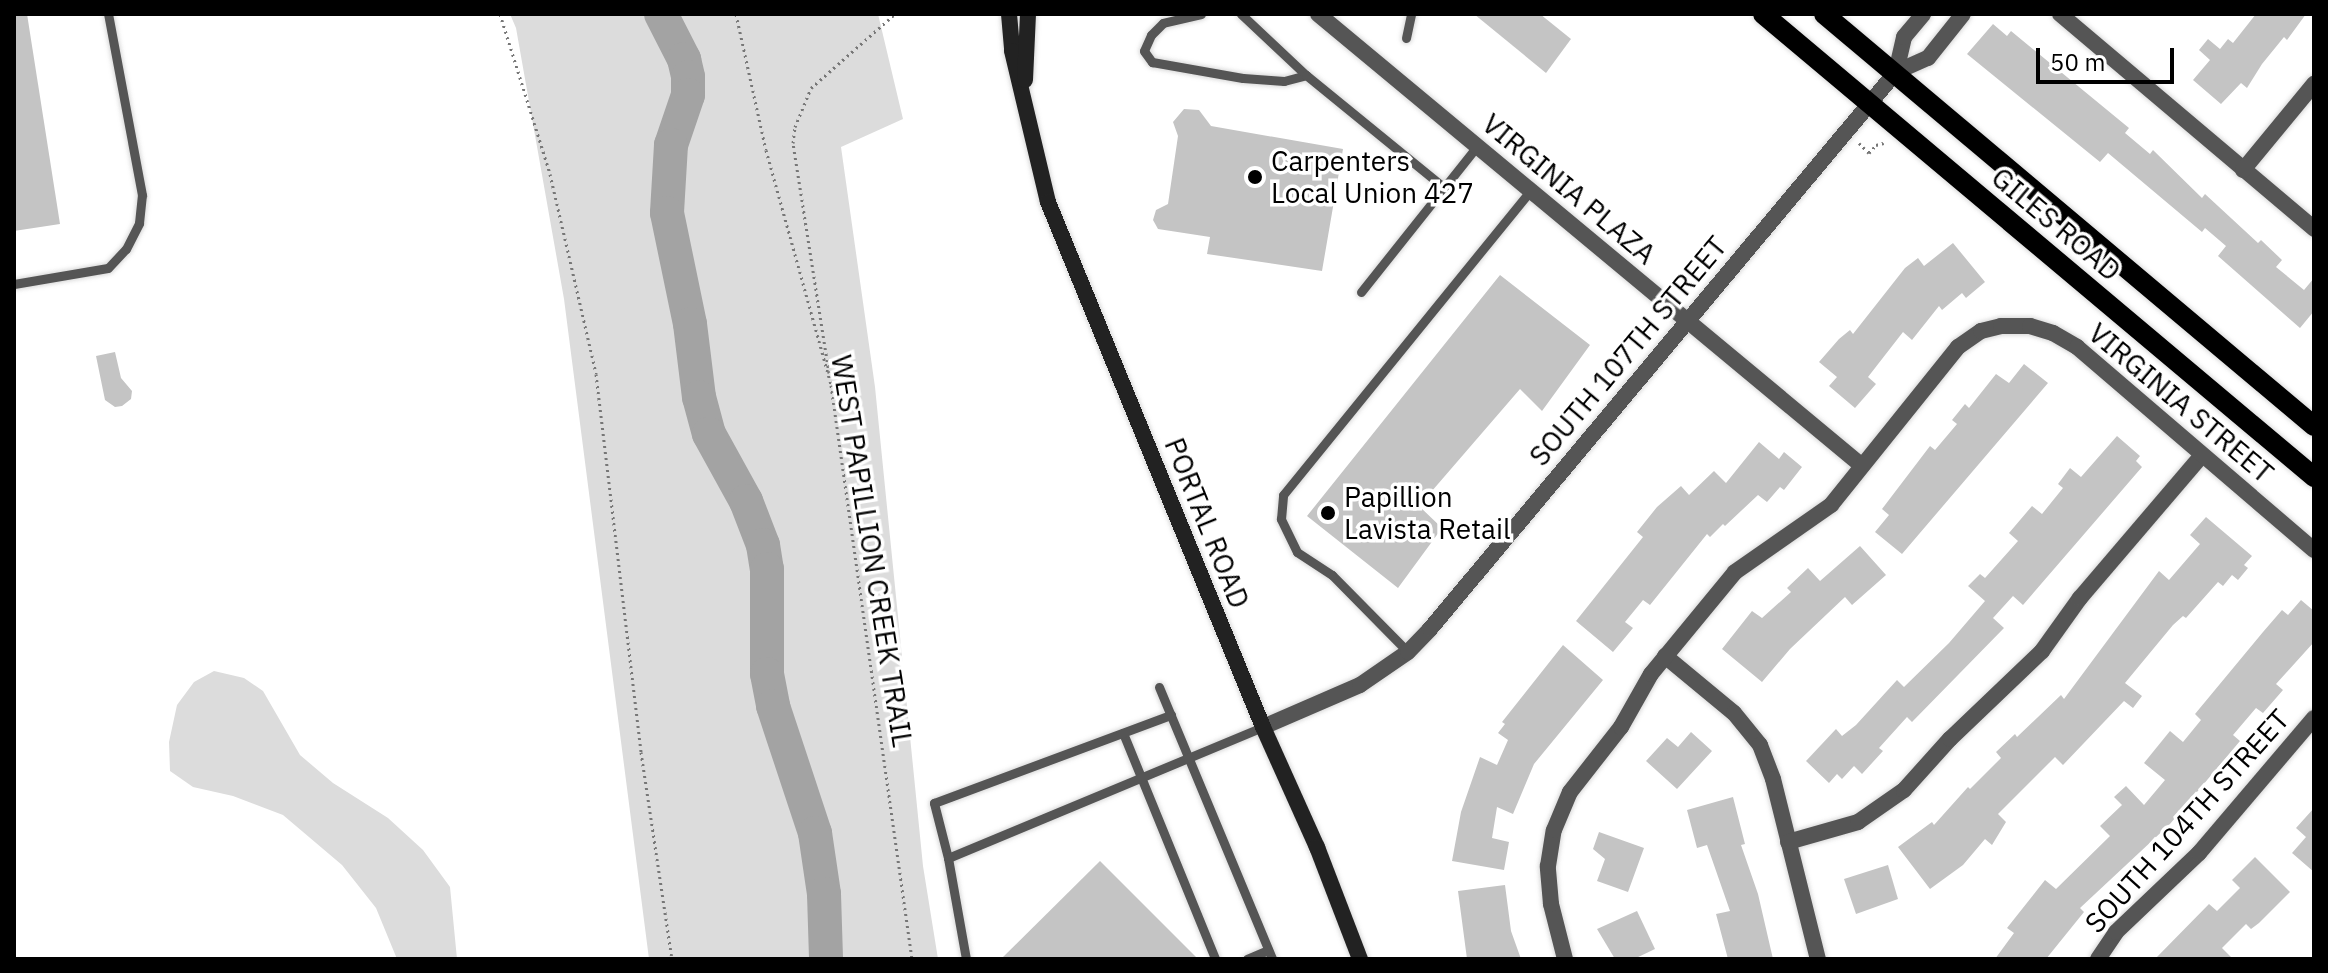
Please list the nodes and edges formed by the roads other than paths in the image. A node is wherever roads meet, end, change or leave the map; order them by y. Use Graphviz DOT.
graph roads {
  1 [pos="108,14"];
  2 [pos="1009,14"];
  3 [pos="1028,14"];
  4 [pos="1201,14"];
  5 [pos="1241,14"];
  6 [pos="1318,14"];
  7 [pos="1411,14"];
  8 [pos="1763,14"];
  9 [pos="1824,14"];
  10 [pos="1923,14"];
  11 [pos="1963,14"];
  12 [pos="2060,14"];
  13 [pos="1406,38"];
  14 [pos="1896,72"];
  15 [pos="1306,75"];
  16 [pos="2314,84"];
  17 [pos="1024,101"];
  18 [pos="1869,104"];
  19 [pos="1477,146"];
  20 [pos="2243,170"];
  21 [pos="1442,186"];
  22 [pos="1531,190"];
  23 [pos="2314,229"];
  24 [pos="14,284"];
  25 [pos="1361,292"];
  26 [pos="1687,320"];
  27 [pos="2314,426"];
  28 [pos="2202,455"];
  29 [pos="1861,465"];
  30 [pos="2314,477"];
  31 [pos="2314,550"];
  32 [pos="1408,652"];
  33 [pos="1665,656"];
  34 [pos="1159,687"];
  35 [pos="1171,715"];
  36 [pos="2314,718"];
  37 [pos="1263,727"];
  38 [pos="1123,733"];
  39 [pos="1190,757"];
  40 [pos="1141,778"];
  41 [pos="1788,842"];
  42 [pos="948,858"];
  43 [pos="1270,955"];
  44 [pos="966,959"];
  45 [pos="1215,959"];
  46 [pos="1247,959"];
  47 [pos="1360,959"];
  48 [pos="1565,959"];
  49 [pos="1818,959"];
  50 [pos="2098,959"];
  1 -- 24 [label="lane"];
  2 -- 17 [label="main road, PORTAL ROAD"];
  3 -- 17 [label="main road, PORTAL ROAD"];
  4 -- 15 [label="lane"];
  5 -- 15 [label="lane"];
  6 -- 19 [label="street, VIRGINIA PLAZA"];
  7 -- 13 [label="lane"];
  8 -- 18 [label="main road, GILES ROAD"];
  9 -- 14 [label="main road, GILES ROAD"];
  10 -- 14 [label="street"];
  11 -- 14 [label="street"];
  12 -- 20 [label="street"];
  14 -- 18 [label="street, SOUTH 107TH STREET"];
  14 -- 27 [label="main road, GILES ROAD"];
  15 -- 21 [label="lane"];
  16 -- 20 [label="street"];
  17 -- 37 [label="main road, PORTAL ROAD"];
  18 -- 26 [label="street, SOUTH 107TH STREET"];
  18 -- 30 [label="main road, GILES ROAD"];
  19 -- 21 [label="lane"];
  19 -- 22 [label="street, VIRGINIA PLAZA"];
  20 -- 23 [label="street"];
  21 -- 25 [label="lane"];
  22 -- 26 [label="street, VIRGINIA PLAZA"];
  22 -- 32 [label="lane"];
  26 -- 29 [label="street, VIRGINIA PLAZA"];
  26 -- 32 [label="street, SOUTH 107TH STREET"];
  28 -- 29 [label="street, VIRGINIA STREET"];
  28 -- 31 [label="street, VIRGINIA STREET"];
  28 -- 41 [label="street"];
  29 -- 33 [label="street"];
  32 -- 37 [label="street, SOUTH 107TH STREET"];
  33 -- 41 [label="street"];
  33 -- 48 [label="street"];
  34 -- 35 [label="lane"];
  35 -- 38 [label="lane"];
  35 -- 39 [label="lane"];
  36 -- 50 [label="street, SOUTH 104TH STREET"];
  37 -- 39 [label="lane"];
  37 -- 47 [label="main road, PORTAL ROAD"];
  38 -- 40 [label="lane"];
  38 -- 42 [label="lane"];
  39 -- 40 [label="lane"];
  39 -- 43 [label="lane"];
  40 -- 42 [label="lane"];
  40 -- 45 [label="lane"];
  41 -- 49 [label="street"];
  42 -- 44 [label="lane"];
  43 -- 46 [label="lane"];
}
